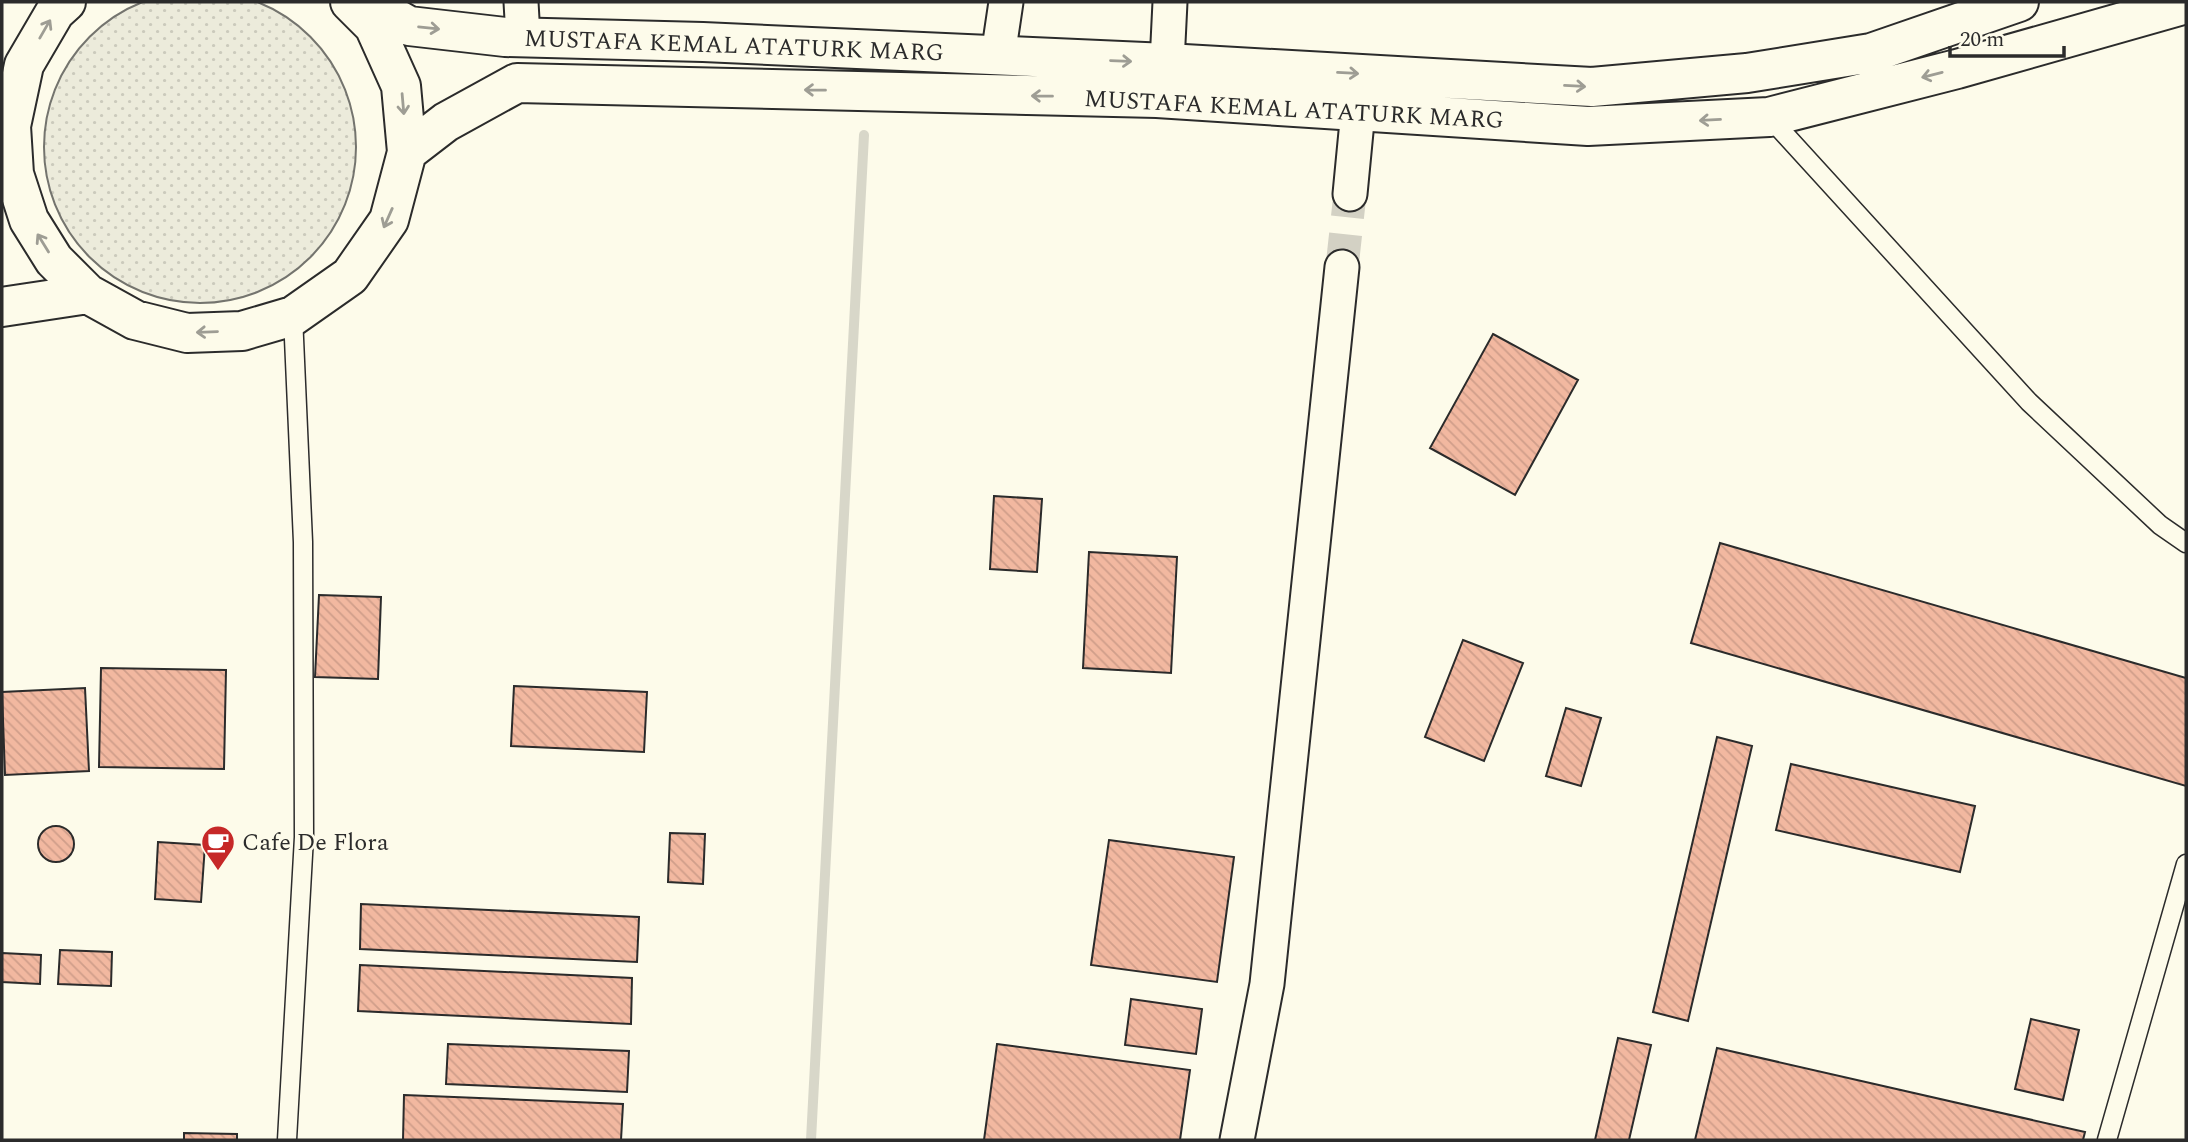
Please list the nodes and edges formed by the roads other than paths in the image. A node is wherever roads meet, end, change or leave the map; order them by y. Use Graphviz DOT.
graph roads {
  1 [pos="66,2"];
  2 [pos="350,2"];
  3 [pos="368,2"];
  4 [pos="1006,2"];
  5 [pos="1170,2"];
  6 [pos="2019,2"];
  7 [pos="2172,5"];
  8 [pos="522,20"];
  9 [pos="998,56"];
  10 [pos="1167,63"];
  11 [pos="1358,111"];
  12 [pos="1769,117"];
  13 [pos="6,136"];
  14 [pos="407,152"];
  15 [pos="1350,194"];
  16 [pos="1342,267"];
  17 [pos="88,294"];
  18 [pos="2,307"];
  19 [pos="293,316"];
  20 [pos="2186,543"];
  21 [pos="2186,864"];
  22 [pos="287,1140"];
  23 [pos="1237,1140"];
  24 [pos="2107,1140"];
  13 -- 1 [label="main road, one-way"];
  2 -- 14 [label="main road, one-way"];
  3 -- 8 [label="main road, MUSTAFA KEMAL ATATURK MARG, one-way"];
  4 -- 9 [label="street"];
  5 -- 10 [label="street"];
  10 -- 6 [label="main road, MUSTAFA KEMAL ATATURK MARG, one-way"];
  7 -- 12 [label="main road, MUSTAFA KEMAL ATATURK MARG, one-way"];
  8 -- 9 [label="main road, MUSTAFA KEMAL ATATURK MARG"];
  9 -- 10 [label="main road, MUSTAFA KEMAL ATATURK MARG, one-way"];
  12 -- 11 [label="main road, MUSTAFA KEMAL ATATURK MARG, one-way"];
  11 -- 14 [label="main road, MUSTAFA KEMAL ATATURK MARG, one-way"];
  11 -- 15 [label="street"];
  12 -- 20 [label="lane"];
  17 -- 13 [label="main road, one-way"];
  14 -- 19 [label="main road, one-way"];
  16 -- 23 [label="street"];
  17 -- 18 [label="main road"];
  19 -- 17 [label="main road, one-way"];
  19 -- 22 [label="lane"];
  21 -- 24 [label="lane"];
}
